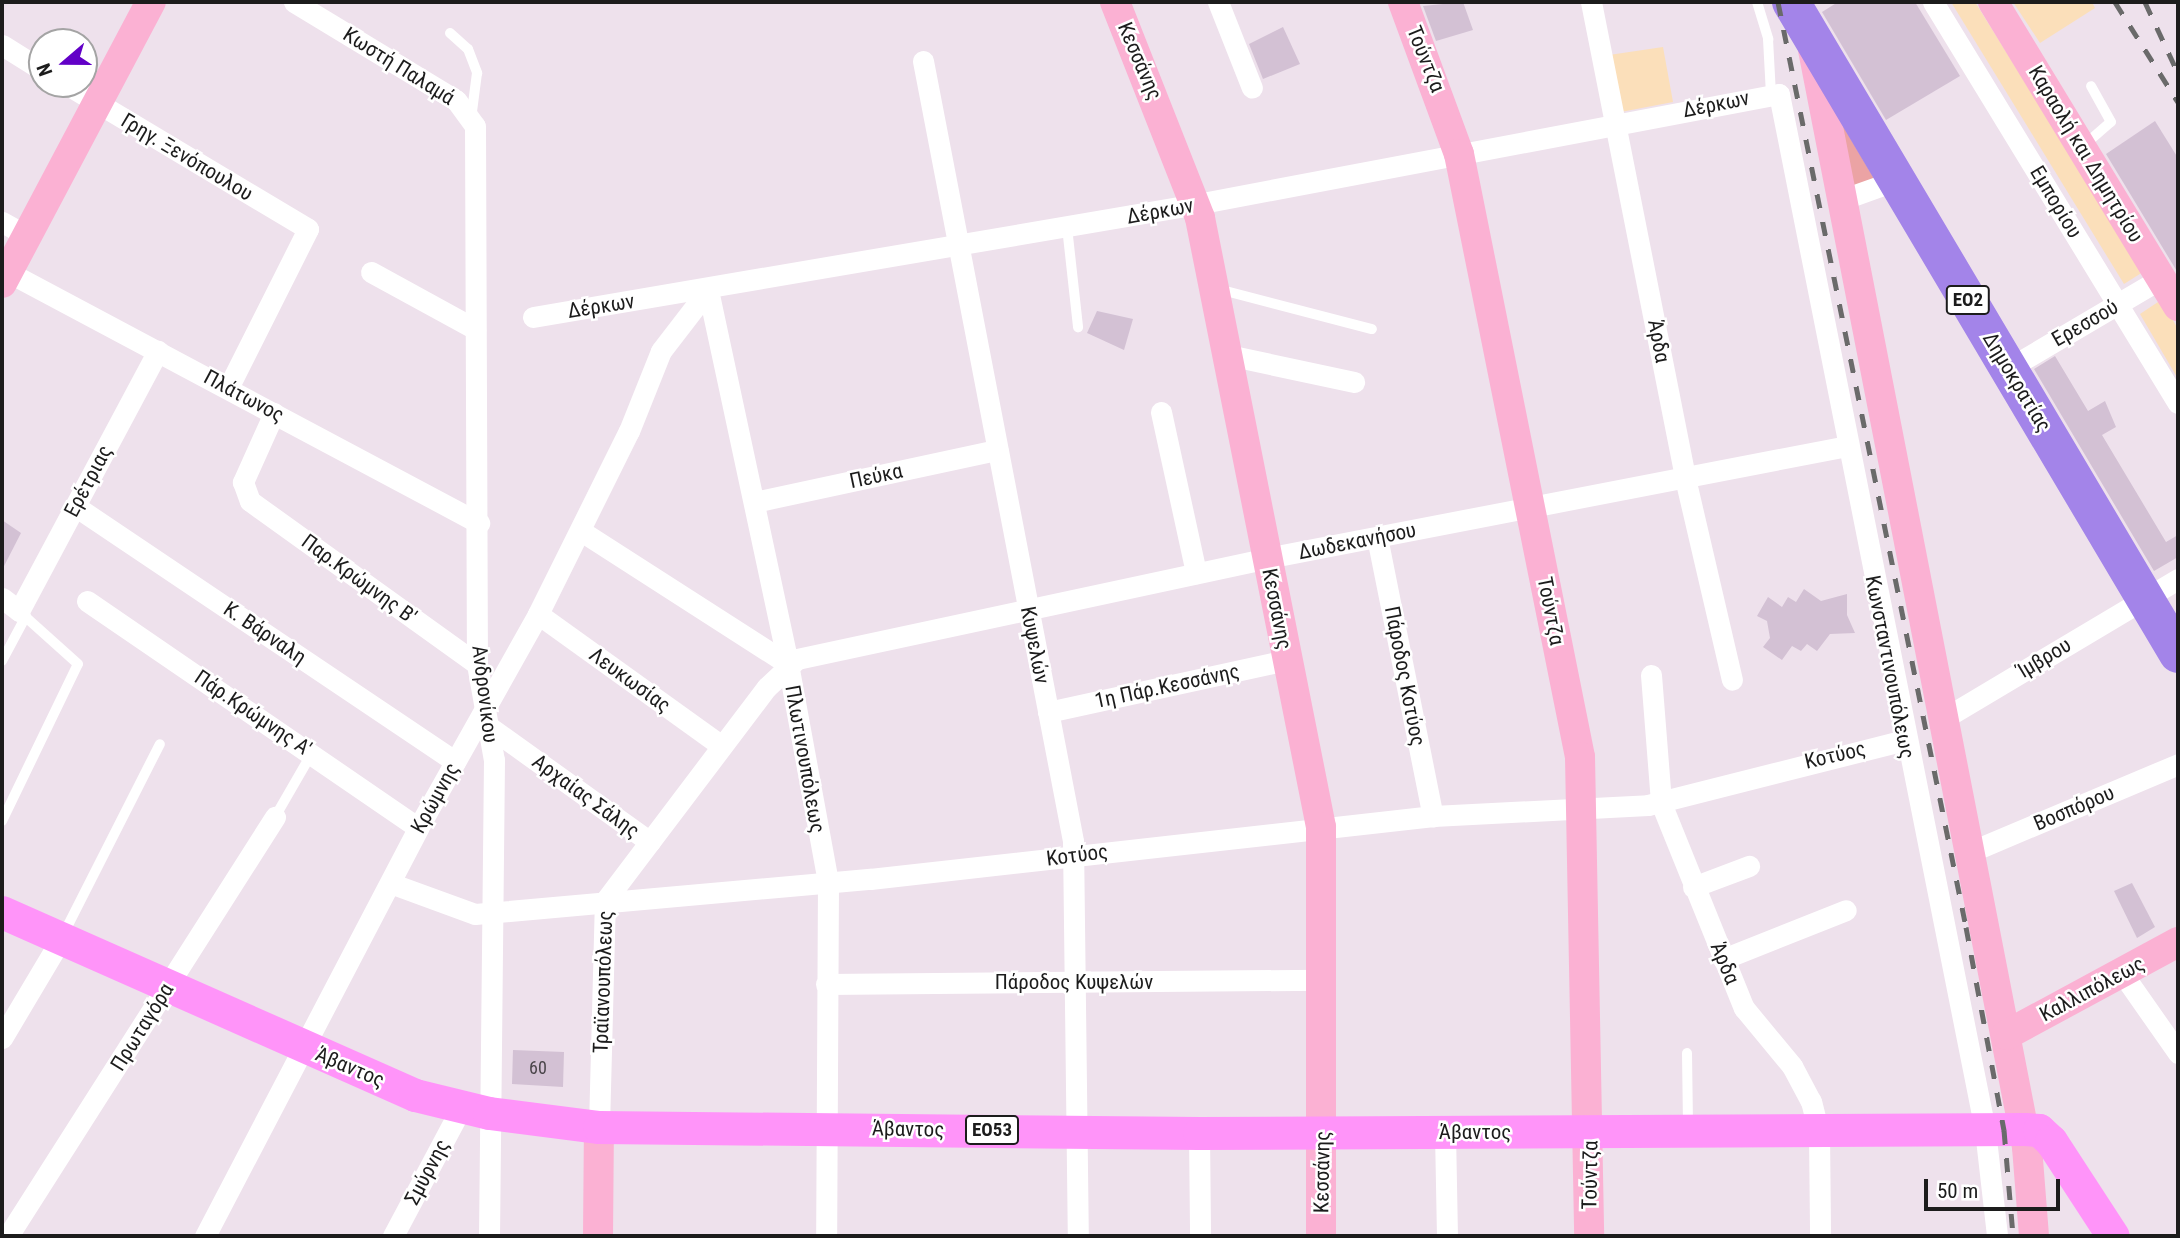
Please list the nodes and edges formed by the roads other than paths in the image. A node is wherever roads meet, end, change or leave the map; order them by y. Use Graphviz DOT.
graph roads {
  1 [pos="151,2"];
  2 [pos="293,2"];
  3 [pos="1115,2"];
  4 [pos="1217,2"];
  5 [pos="1403,2"];
  6 [pos="1591,2"];
  7 [pos="1757,2"];
  8 [pos="1933,2"];
  9 [pos="1993,2"];
  10 [pos="1800,17"];
  11 [pos="450,33"];
  12 [pos="2,45"];
  13 [pos="28,61"];
  14 [pos="923,61"];
  15 [pos="2091,86"];
  16 [pos="1252,88"];
  17 [pos="1776,96"];
  18 [pos="89,98"];
  19 [pos="97,103"];
  20 [pos="469,115"];
  21 [pos="1617,124"];
  22 [pos="2082,147"];
  23 [pos="1460,154"];
  24 [pos="1897,180"];
  25 [pos="1841,200"];
  26 [pos="1197,204"];
  27 [pos="1067,227"];
  28 [pos="14,229"];
  29 [pos="958,246"];
  30 [pos="371,272"];
  31 [pos="5,277"];
  32 [pos="2162,278"];
  33 [pos="1215,289"];
  34 [pos="708,290"];
  35 [pos="2118,304"];
  36 [pos="2178,306"];
  37 [pos="533,317"];
  38 [pos="1078,327"];
  39 [pos="475,329"];
  40 [pos="1372,330"];
  41 [pos="158,351"];
  42 [pos="1228,355"];
  43 [pos="2009,368"];
  44 [pos="1354,382"];
  45 [pos="228,388"];
  46 [pos="2178,403"];
  47 [pos="274,412"];
  48 [pos="1161,412"];
  49 [pos="1847,446"];
  50 [pos="998,450"];
  51 [pos="1685,478"];
  52 [pos="754,502"];
  53 [pos="75,506"];
  54 [pos="1530,509"];
  55 [pos="479,523"];
  56 [pos="581,530"];
  57 [pos="1377,537"];
  58 [pos="1267,558"];
  59 [pos="1196,573"];
  60 [pos="2178,579"];
  61 [pos="2145,598"];
  62 [pos="87,601"];
  63 [pos="15,608"];
  64 [pos="1028,608"];
  65 [pos="538,614"];
  66 [pos="2178,654"];
  67 [pos="1287,660"];
  68 [pos="2,661"];
  69 [pos="477,664"];
  70 [pos="788,664"];
  71 [pos="1651,675"];
  72 [pos="1732,680"];
  73 [pos="1048,712"];
  74 [pos="486,718"];
  75 [pos="1943,719"];
  76 [pos="1905,740"];
  77 [pos="160,744"];
  78 [pos="722,746"];
  79 [pos="312,753"];
  80 [pos="455,761"];
  81 [pos="2178,764"];
  82 [pos="1661,803"];
  83 [pos="1584,806"];
  84 [pos="1433,816"];
  85 [pos="275,817"];
  86 [pos="2,821"];
  87 [pos="1321,827"];
  88 [pos="418,828"];
  89 [pos="650,842"];
  90 [pos="1969,852"];
  91 [pos="1074,856"];
  92 [pos="1749,866"];
  93 [pos="390,883"];
  94 [pos="828,883"];
  95 [pos="1693,887"];
  96 [pos="606,901"];
  97 [pos="1846,910"];
  98 [pos="2,912"];
  99 [pos="494,912"];
  100 [pos="61,939"];
  101 [pos="2178,942"];
  102 [pos="1723,959"];
  103 [pos="2122,973"];
  104 [pos="1322,980"];
  105 [pos="1076,981"];
  106 [pos="826,984"];
  107 [pos="167,986"];
  108 [pos="2006,1035"];
  109 [pos="2,1038"];
  110 [pos="306,1048"];
  111 [pos="1687,1053"];
  112 [pos="2178,1053"];
  113 [pos="475,1111"];
  114 [pos="600,1127"];
  115 [pos="826,1127"];
  116 [pos="2024,1129"];
  117 [pos="1985,1130"];
  118 [pos="1079,1132"];
  119 [pos="1323,1132"];
  120 [pos="1445,1132"];
  121 [pos="1591,1132"];
  122 [pos="1199,1133"];
  123 [pos="1688,1133"];
  124 [pos="1819,1133"];
  125 [pos="8,1236"];
  126 [pos="205,1236"];
  127 [pos="393,1236"];
  128 [pos="489,1236"];
  129 [pos="598,1236"];
  130 [pos="827,1236"];
  131 [pos="1078,1236"];
  132 [pos="1200,1236"];
  133 [pos="1321,1236"];
  134 [pos="1447,1236"];
  135 [pos="1589,1236"];
  136 [pos="1819,1236"];
  137 [pos="1997,1236"];
  138 [pos="2034,1236"];
  139 [pos="2113,1236"];
  1 -- 19 [label="street"];
  2 -- 20 [label="street, Κωστή Παλαμά"];
  3 -- 26 [label="street, Κεσσάνης"];
  4 -- 16 [label="street"];
  5 -- 23 [label="street, Τούντζα"];
  6 -- 21 [label="street, Άρδα"];
  7 -- 17 [label="lane"];
  8 -- 35 [label="street, Εμπορίου"];
  9 -- 22 [label="street, Καραολή και Δημητρίου"];
  10 -- 24 [label="highway, Δημοκρατίας / ΕΟ2"];
  10 -- 25 [label="street"];
  11 -- 20 [label="lane"];
  12 -- 13 [label="street"];
  14 -- 29 [label="street, Κυψελών"];
  15 -- 22 [label="lane"];
  17 -- 21 [label="street, Δέρκων"];
  17 -- 49 [label="street, Κωνσταντινουπόλεως"];
  18 -- 19 [label="street, Γρηγ. Ξενόπουλου"];
  19 -- 28 [label="street"];
  19 -- 45 [label="street, Γρηγ. Ξενόπουλου"];
  20 -- 39 [label="street, Ανδρονίκου"];
  21 -- 23 [label="street, Δέρκων"];
  21 -- 51 [label="street, Άρδα"];
  22 -- 32 [label="street, Καραολή και Δημητρίου"];
  23 -- 26 [label="street, Δέρκων"];
  23 -- 54 [label="street, Τούντζα"];
  24 -- 25 [label="street"];
  24 -- 43 [label="highway, Δημοκρατίας / ΕΟ2"];
  25 -- 75 [label="street"];
  26 -- 27 [label="street, Δέρκων"];
  26 -- 33 [label="street, Κεσσάνης"];
  27 -- 29 [label="street, Δέρκων"];
  27 -- 38 [label="lane"];
  28 -- 31 [label="street"];
  29 -- 34 [label="street, Δέρκων"];
  29 -- 50 [label="street, Κυψελών"];
  30 -- 39 [label="street"];
  31 -- 41 [label="street, Πλάτωνος"];
  32 -- 35 [label="street, Ερεσσού"];
  32 -- 36 [label="street, Καραολή και Δημητρίου"];
  33 -- 40 [label="lane"];
  33 -- 42 [label="street, Κεσσάνης"];
  34 -- 37 [label="street, Δέρκων"];
  34 -- 52 [label="street, Πλωτινουπόλεως"];
  34 -- 56 [label="street, Κρώμνης"];
  35 -- 43 [label="street, Ερεσσού"];
  35 -- 46 [label="street, Εμπορίου"];
  39 -- 55 [label="street, Ανδρονίκου"];
  41 -- 45 [label="street, Πλάτωνος"];
  41 -- 53 [label="street, Ερέτριας"];
  42 -- 44 [label="street"];
  42 -- 58 [label="street, Κεσσάνης"];
  43 -- 61 [label="highway, Δημοκρατίας / ΕΟ2"];
  45 -- 47 [label="street, Πλάτωνος"];
  47 -- 55 [label="street, Πλάτωνος"];
  47 -- 69 [label="street, Παρ.Κρώμνης Β'"];
  48 -- 59 [label="street"];
  49 -- 51 [label="street, Δωδεκανήσου"];
  49 -- 76 [label="street, Κωνσταντινουπόλεως"];
  50 -- 52 [label="street, Πεύκα"];
  50 -- 64 [label="street, Κυψελών"];
  51 -- 54 [label="street, Δωδεκανήσου"];
  51 -- 72 [label="street, Άρδα"];
  52 -- 70 [label="street, Πλωτινουπόλεως"];
  53 -- 63 [label="street, Ερέτριας"];
  53 -- 80 [label="street, Κ. Βάρναλη"];
  54 -- 57 [label="street, Δωδεκανήσου"];
  54 -- 83 [label="street, Τούντζα"];
  55 -- 69 [label="street, Ανδρονίκου"];
  56 -- 65 [label="street, Κρώμνης"];
  56 -- 70 [label="street"];
  57 -- 58 [label="street, Δωδεκανήσου"];
  57 -- 84 [label="street, Πάροδος Κοτύος"];
  58 -- 59 [label="street, Δωδεκανήσου"];
  58 -- 67 [label="street, Κεσσάνης"];
  59 -- 64 [label="street, Δωδεκανήσου"];
  60 -- 61 [label="street, Ίμβρου"];
  61 -- 66 [label="highway, Δημοκρατίας / ΕΟ2"];
  61 -- 75 [label="street, Ίμβρου"];
  62 -- 79 [label="street, Πάρ.Κρώμνης Α'"];
  63 -- 68 [label="lane"];
  63 -- 86 [label="lane"];
  64 -- 70 [label="street, Δωδεκανήσου"];
  64 -- 73 [label="street, Κυψελών"];
  65 -- 74 [label="street, Κρώμνης"];
  65 -- 78 [label="street, Λευκωσίας"];
  67 -- 73 [label="street, 1η Πάρ.Κεσσάνης"];
  67 -- 87 [label="street, Κεσσάνης"];
  69 -- 74 [label="street, Ανδρονίκου"];
  70 -- 78 [label="street, Τραϊανουπόλεως"];
  70 -- 94 [label="street, Πλωτινουπόλεως"];
  71 -- 82 [label="street, Άρδα"];
  73 -- 91 [label="street, Κυψελών"];
  74 -- 80 [label="street, Κρώμνης"];
  74 -- 89 [label="street, Αρχαίας Σάλης"];
  74 -- 99 [label="street, Ανδρονίκου"];
  75 -- 90 [label="street"];
  76 -- 82 [label="street, Κοτύος"];
  76 -- 117 [label="street, Κωνσταντινουπόλεως"];
  77 -- 100 [label="lane"];
  78 -- 89 [label="street, Τραϊανουπόλεως"];
  79 -- 85 [label="lane"];
  79 -- 88 [label="street, Πάρ.Κρώμνης Α'"];
  80 -- 88 [label="street, Κρώμνης"];
  81 -- 90 [label="street, Βοσπόρου"];
  82 -- 83 [label="street, Κοτύος"];
  82 -- 95 [label="street, Άρδα"];
  83 -- 84 [label="street, Κοτύος"];
  83 -- 121 [label="street, Τούντζα"];
  84 -- 87 [label="street, Κοτύος"];
  85 -- 107 [label="street, Πρωταγόρα"];
  87 -- 91 [label="street, Κοτύος"];
  87 -- 104 [label="street, Κεσσάνης"];
  88 -- 93 [label="street, Κρώμνης"];
  89 -- 96 [label="street, Τραϊανουπόλεως"];
  90 -- 108 [label="street"];
  91 -- 94 [label="street, Κοτύος"];
  91 -- 105 [label="street, Κυψελών"];
  92 -- 95 [label="street"];
  93 -- 99 [label="street, Κοτύος"];
  93 -- 110 [label="street, Κρώμνης"];
  94 -- 96 [label="street, Κοτύος"];
  94 -- 106 [label="street, Πλωτινουπόλεως"];
  95 -- 102 [label="street, Άρδα"];
  96 -- 99 [label="street, Κοτύος"];
  96 -- 114 [label="street, Τραϊανουπόλεως"];
  97 -- 102 [label="street"];
  98 -- 100 [label="main road, Άβαντος / ΕΟ53"];
  99 -- 113 [label="street, Ανδρονίκου"];
  100 -- 107 [label="main road, Άβαντος / ΕΟ53"];
  100 -- 109 [label="street"];
  101 -- 103 [label="street, Καλλιπόλεως"];
  102 -- 124 [label="street, Άρδα"];
  103 -- 108 [label="street, Καλλιπόλεως"];
  103 -- 112 [label="street"];
  104 -- 105 [label="street, Πάροδος Κυψελών"];
  104 -- 119 [label="street, Κεσσάνης"];
  105 -- 106 [label="street, Πάροδος Κυψελών"];
  105 -- 118 [label="street, Κυψελών"];
  106 -- 115 [label="street, Πλωτινουπόλεως"];
  107 -- 110 [label="main road, Άβαντος / ΕΟ53"];
  107 -- 125 [label="street, Πρωταγόρα"];
  108 -- 116 [label="street"];
  110 -- 113 [label="main road, Άβαντος / ΕΟ53"];
  110 -- 126 [label="street, Κρώμνης"];
  111 -- 123 [label="lane"];
  113 -- 114 [label="main road, Άβαντος / ΕΟ53"];
  113 -- 127 [label="street, Σμύρνης"];
  113 -- 128 [label="street, Ανδρονίκου"];
  114 -- 115 [label="main road, Άβαντος / ΕΟ53"];
  114 -- 129 [label="street, Τραϊανουπόλεως"];
  115 -- 118 [label="main road, Άβαντος / ΕΟ53"];
  115 -- 130 [label="street, Πλωτινουπόλεως"];
  116 -- 117 [label="main road, Άβαντος / ΕΟ53"];
  116 -- 138 [label="street"];
  116 -- 139 [label="main road, ΕΟ53"];
  117 -- 124 [label="main road, Άβαντος / ΕΟ53"];
  117 -- 137 [label="street, Κωνσταντινουπόλεως"];
  118 -- 122 [label="main road, Άβαντος / ΕΟ53"];
  118 -- 131 [label="street, Κυψελών"];
  119 -- 120 [label="main road, Άβαντος / ΕΟ53"];
  119 -- 122 [label="main road, Άβαντος / ΕΟ53"];
  119 -- 133 [label="street, Κεσσάνης"];
  120 -- 121 [label="main road, Άβαντος / ΕΟ53"];
  120 -- 134 [label="street"];
  121 -- 123 [label="main road, Άβαντος / ΕΟ53"];
  121 -- 135 [label="street, Τούντζα"];
  122 -- 132 [label="street"];
  123 -- 124 [label="main road, Άβαντος / ΕΟ53"];
  124 -- 136 [label="street, Άρδα"];
}
